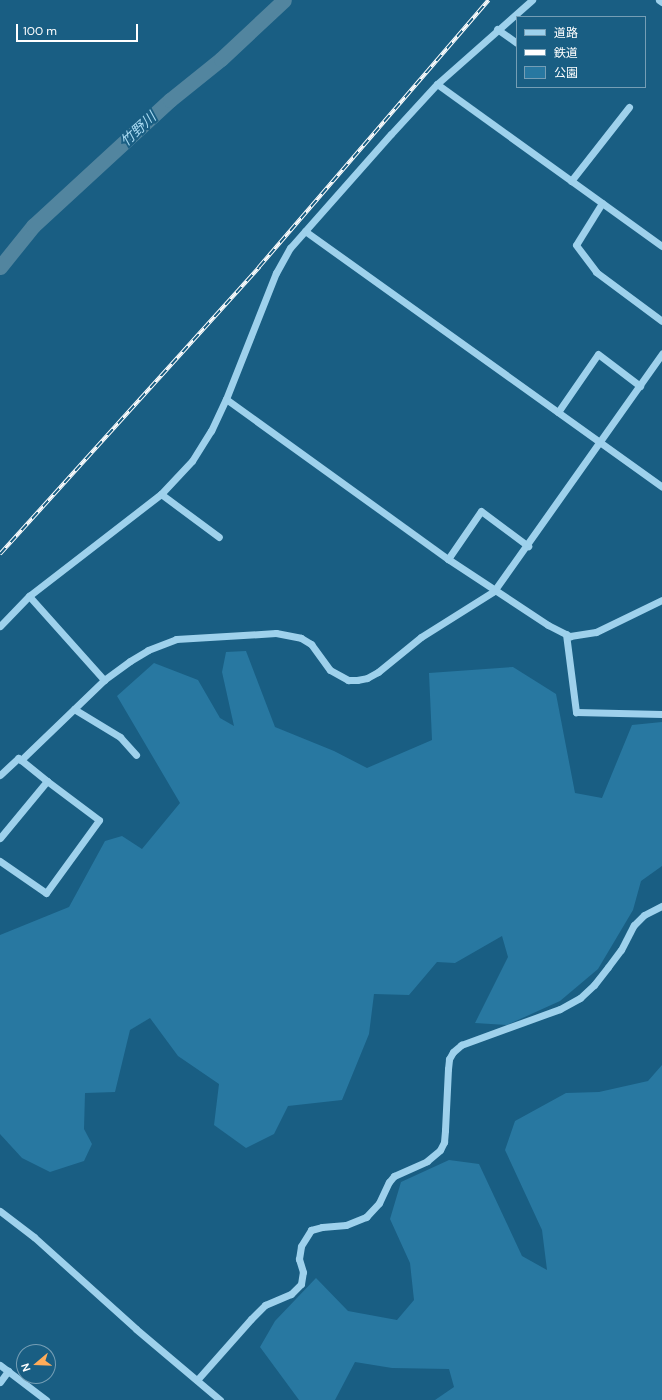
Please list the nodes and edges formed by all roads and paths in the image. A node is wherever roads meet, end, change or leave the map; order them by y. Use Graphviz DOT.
graph roads {
  1 [pos="532,0"];
  2 [pos="659,0"];
  3 [pos="662,2"];
  4 [pos="497,29"];
  5 [pos="516,43"];
  6 [pos="437,84"];
  7 [pos="629,107"];
  8 [pos="571,181"];
  9 [pos="602,203"];
  10 [pos="305,231"];
  11 [pos="662,246"];
  12 [pos="662,320"];
  13 [pos="662,354"];
  14 [pos="640,386"];
  15 [pos="226,399"];
  16 [pos="558,412"];
  17 [pos="599,442"];
  18 [pos="662,487"];
  19 [pos="161,494"];
  20 [pos="219,537"];
  21 [pos="528,546"];
  22 [pos="448,559"];
  23 [pos="494,591"];
  24 [pos="29,596"];
  25 [pos="662,600"];
  26 [pos="0,626"];
  27 [pos="566,634"];
  28 [pos="104,680"];
  29 [pos="74,709"];
  30 [pos="662,714"];
  31 [pos="136,755"];
  32 [pos="21,760"];
  33 [pos="0,775"];
  34 [pos="47,781"];
  35 [pos="0,838"];
  36 [pos="0,861"];
  37 [pos="662,906"];
  38 [pos="0,1211"];
  39 [pos="0,1365"];
  40 [pos="8,1371"];
  41 [pos="197,1380"];
  42 [pos="0,1382"];
  43 [pos="46,1400"];
  44 [pos="220,1400"];
  1 -- 4 [label="street"];
  2 -- 3 [label="street"];
  4 -- 5 [label="street"];
  4 -- 6 [label="street"];
  6 -- 8 [label="street"];
  6 -- 10 [label="street"];
  7 -- 8 [label="street"];
  8 -- 9 [label="street"];
  9 -- 11 [label="street"];
  9 -- 12 [label="street"];
  10 -- 15 [label="street"];
  10 -- 16 [label="street"];
  13 -- 14 [label="street"];
  14 -- 16 [label="street"];
  14 -- 17 [label="street"];
  15 -- 19 [label="street"];
  15 -- 22 [label="street"];
  16 -- 17 [label="street"];
  17 -- 18 [label="street"];
  17 -- 21 [label="street"];
  19 -- 20 [label="street"];
  19 -- 24 [label="street"];
  21 -- 22 [label="street"];
  21 -- 23 [label="street"];
  22 -- 23 [label="street"];
  23 -- 27 [label="street"];
  23 -- 28 [label="street"];
  24 -- 26 [label="street"];
  24 -- 28 [label="street"];
  25 -- 27 [label="street"];
  27 -- 30 [label="street"];
  28 -- 29 [label="street"];
  29 -- 31 [label="street"];
  29 -- 32 [label="street"];
  32 -- 33 [label="street"];
  32 -- 34 [label="street"];
  34 -- 35 [label="street"];
  34 -- 36 [label="street"];
  37 -- 41 [label="street"];
  38 -- 41 [label="street"];
  39 -- 40 [label="street"];
  40 -- 42 [label="street"];
  40 -- 43 [label="street"];
  41 -- 44 [label="street"];
}
